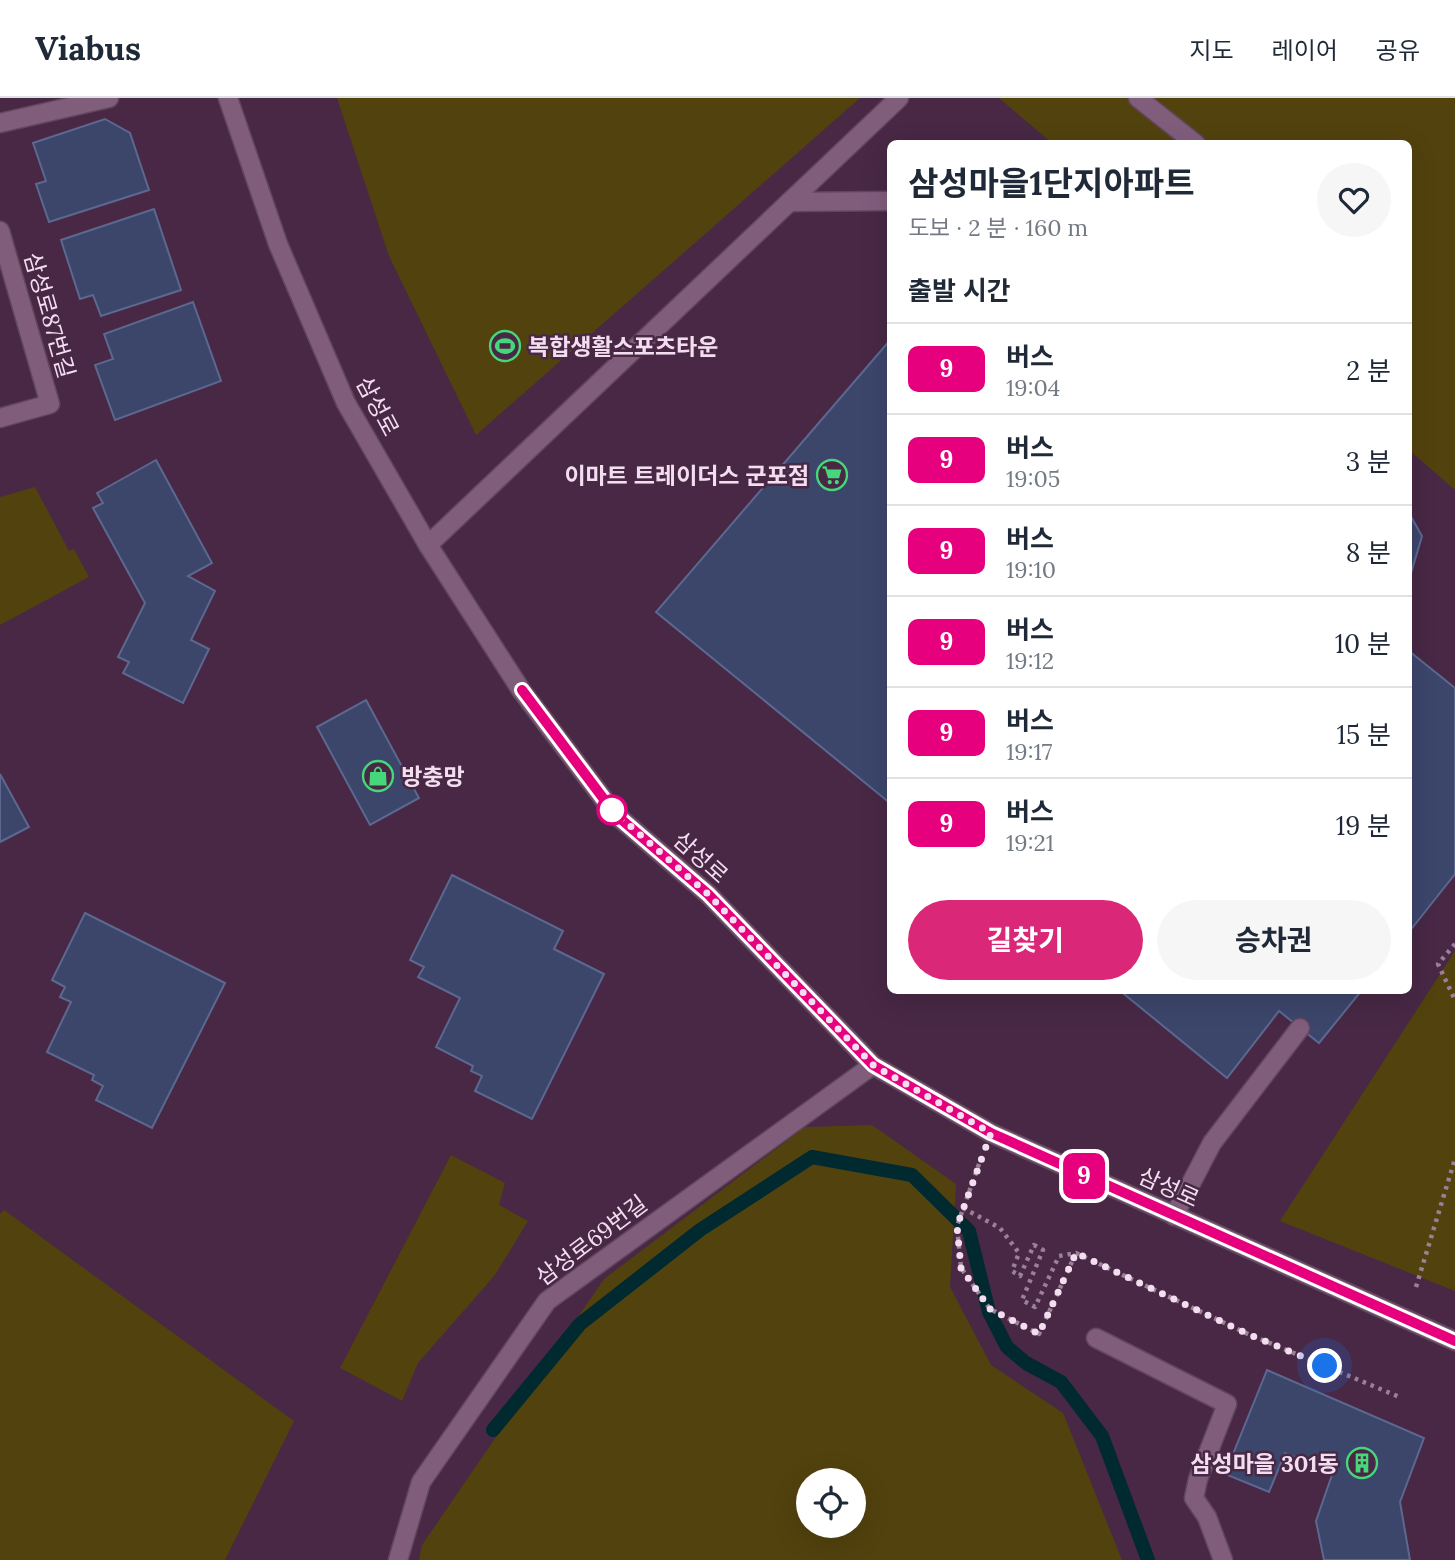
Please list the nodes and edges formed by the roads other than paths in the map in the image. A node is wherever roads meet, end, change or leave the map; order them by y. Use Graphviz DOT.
graph roads {
  1 [pos="109,98"];
  2 [pos="228,98"];
  3 [pos="899,98"];
  4 [pos="1138,98"];
  5 [pos="0,122"];
  6 [pos="1191,140"];
  7 [pos="887,201"];
  8 [pos="789,202"];
  9 [pos="0,231"];
  10 [pos="0,418"];
  11 [pos="429,545"];
  12 [pos="1300,1028"];
  13 [pos="873,1065"];
  14 [pos="1174,1216"];
  15 [pos="1096,1338"];
  16 [pos="1455,1341"];
  17 [pos="398,1560"];
  18 [pos="1223,1560"];
  1 -- 5 [label="street"];
  2 -- 11 [label="street, 삼성로"];
  3 -- 8 [label="street"];
  4 -- 6 [label="street"];
  7 -- 8 [label="street"];
  8 -- 11 [label="street"];
  9 -- 10 [label="street, 삼성로87번길"];
  11 -- 13 [label="street, 삼성로"];
  12 -- 14 [label="street"];
  13 -- 14 [label="street, 삼성로"];
  13 -- 17 [label="street, 삼성로69번길"];
  14 -- 16 [label="street, 삼성로"];
  15 -- 18 [label="street"];
}
